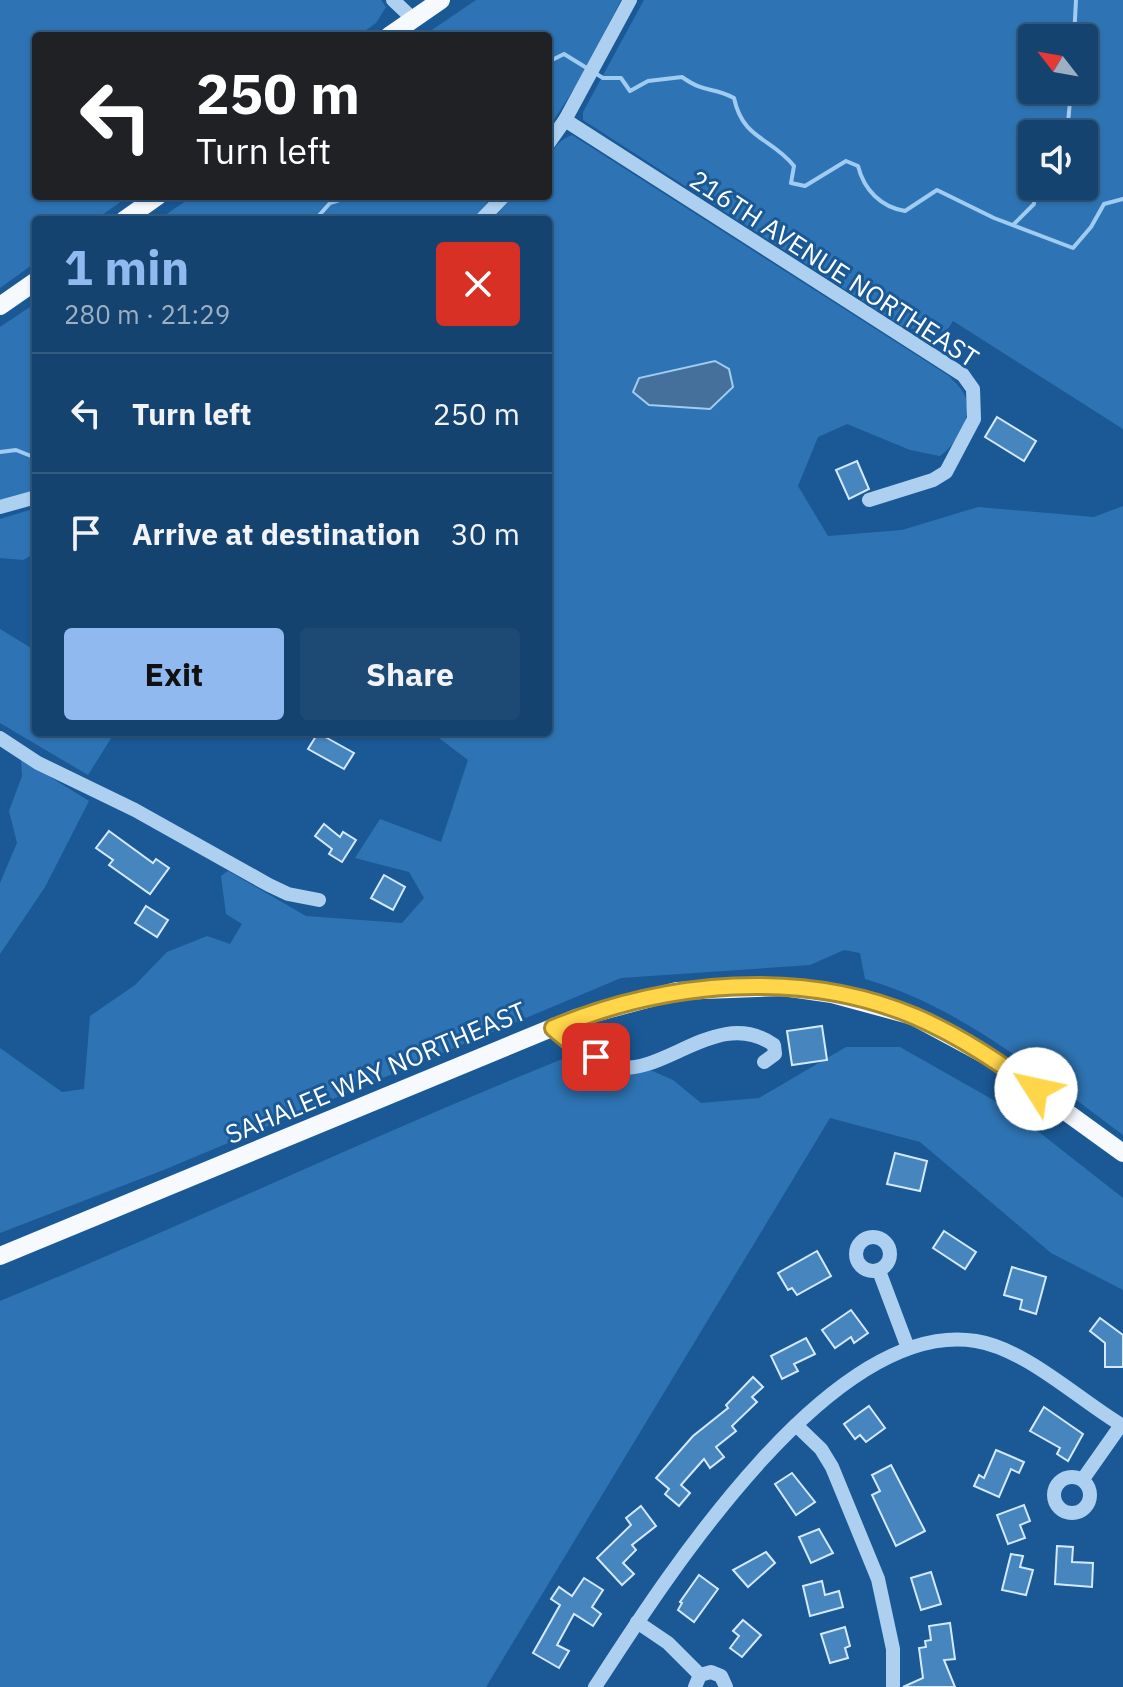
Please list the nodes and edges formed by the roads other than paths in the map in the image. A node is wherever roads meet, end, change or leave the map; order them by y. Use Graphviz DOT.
graph roads {
  1 [pos="393,0"];
  2 [pos="441,0"];
  3 [pos="630,0"];
  4 [pos="413,19"];
  5 [pos="395,32"];
  6 [pos="565,120"];
  7 [pos="552,138"];
  8 [pos="152,200"];
  9 [pos="500,200"];
  10 [pos="130,216"];
  11 [pos="485,216"];
  12 [pos="32,284"];
  13 [pos="0,306"];
  14 [pos="32,498"];
  15 [pos="869,500"];
  16 [pos="0,507"];
  17 [pos="0,738"];
  18 [pos="319,900"];
  19 [pos="553,1028"];
  20 [pos="764,1062"];
  21 [pos="1123,1153"];
  22 [pos="0,1256"];
  23 [pos="879,1271"];
  24 [pos="908,1348"];
  25 [pos="796,1425"];
  26 [pos="1122,1425"];
  27 [pos="1083,1479"];
  28 [pos="637,1622"];
  29 [pos="698,1681"];
  30 [pos="595,1687"];
  31 [pos="726,1687"];
  32 [pos="893,1687"];
  1 -- 4 [label="street"];
  2 -- 4 [label="main road"];
  3 -- 6 [label="street"];
  4 -- 5 [label="main road"];
  6 -- 7 [label="street"];
  6 -- 15 [label="street, 216TH AVENUE NORTHEAST"];
  8 -- 10 [label="main road"];
  9 -- 11 [label="street"];
  12 -- 13 [label="main road"];
  14 -- 16 [label="street"];
  17 -- 18 [label="street"];
  19 -- 20 [label="street"];
  19 -- 21 [label="main road, SAHALEE WAY NORTHEAST"];
  19 -- 22 [label="main road, SAHALEE WAY NORTHEAST"];
  23 -- 24 [label="street"];
  24 -- 25 [label="street"];
  24 -- 26 [label="street"];
  25 -- 28 [label="street"];
  25 -- 32 [label="street"];
  26 -- 27 [label="street"];
  28 -- 29 [label="street"];
  28 -- 30 [label="street"];
  29 -- 31 [label="street"];
}
